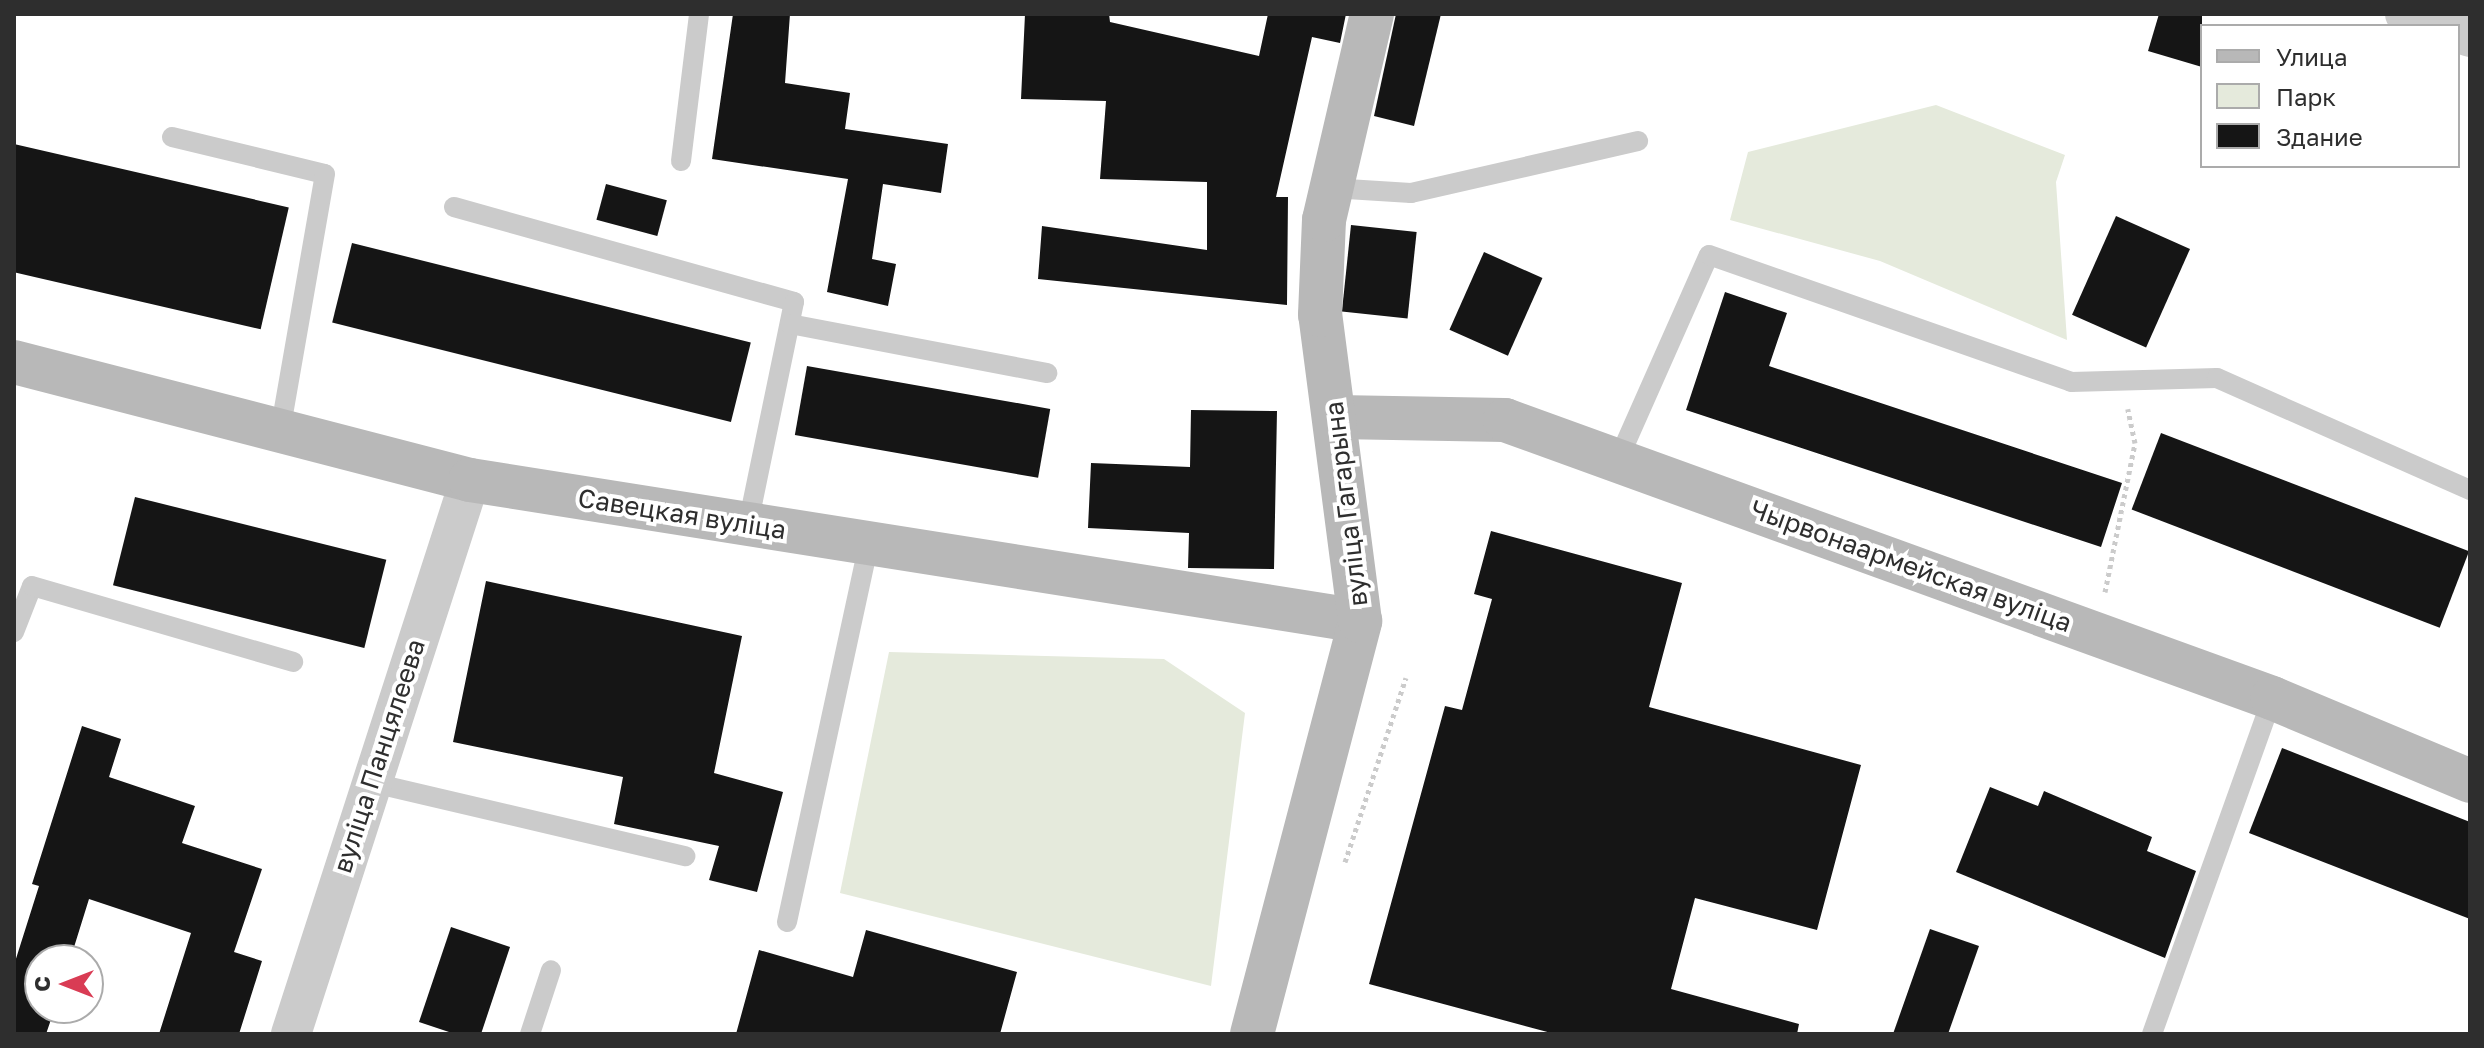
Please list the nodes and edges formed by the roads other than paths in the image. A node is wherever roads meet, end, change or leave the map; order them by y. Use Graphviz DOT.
graph roads {
  1 [pos="699,14"];
  2 [pos="1372,14"];
  3 [pos="2405,14"];
  4 [pos="2433,24"];
  5 [pos="172,137"];
  6 [pos="1638,141"];
  7 [pos="681,161"];
  8 [pos="1331,188"];
  9 [pos="454,207"];
  10 [pos="790,324"];
  11 [pos="14,362"];
  12 [pos="1047,373"];
  13 [pos="1337,417"];
  14 [pos="280,433"];
  15 [pos="1618,460"];
  16 [pos="470,480"];
  17 [pos="2470,490"];
  18 [pos="748,524"];
  19 [pos="869,543"];
  20 [pos="1360,621"];
  21 [pos="14,632"];
  22 [pos="293,662"];
  23 [pos="2272,698"];
  24 [pos="2470,781"];
  25 [pos="369,782"];
  26 [pos="685,856"];
  27 [pos="787,922"];
  28 [pos="551,970"];
  29 [pos="291,1034"];
  30 [pos="530,1034"];
  31 [pos="1252,1034"];
  32 [pos="2152,1034"];
  1 -- 7 [label="lane"];
  2 -- 8 [label="street, вуліца Гагарына"];
  3 -- 4 [label="street"];
  5 -- 14 [label="lane"];
  6 -- 8 [label="lane"];
  8 -- 13 [label="street, вуліца Гагарына"];
  9 -- 10 [label="lane"];
  10 -- 12 [label="lane"];
  10 -- 18 [label="lane"];
  11 -- 14 [label="street, Савецкая вуліца"];
  13 -- 15 [label="street, Чырвонаармейская вуліца"];
  13 -- 20 [label="street, вуліца Гагарына"];
  14 -- 16 [label="street, Савецкая вуліца"];
  15 -- 17 [label="lane"];
  15 -- 23 [label="street, Чырвонаармейская вуліца"];
  16 -- 18 [label="street, Савецкая вуліца"];
  16 -- 25 [label="street, вуліца Панцялеева"];
  18 -- 19 [label="street, Савецкая вуліца"];
  19 -- 20 [label="street, Савецкая вуліца"];
  19 -- 27 [label="lane"];
  20 -- 31 [label="street, вуліца Гагарына"];
  21 -- 22 [label="lane"];
  23 -- 24 [label="street, Чырвонаармейская вуліца"];
  23 -- 32 [label="lane"];
  25 -- 26 [label="lane"];
  25 -- 29 [label="street, вуліца Панцялеева"];
  28 -- 30 [label="lane"];
}
